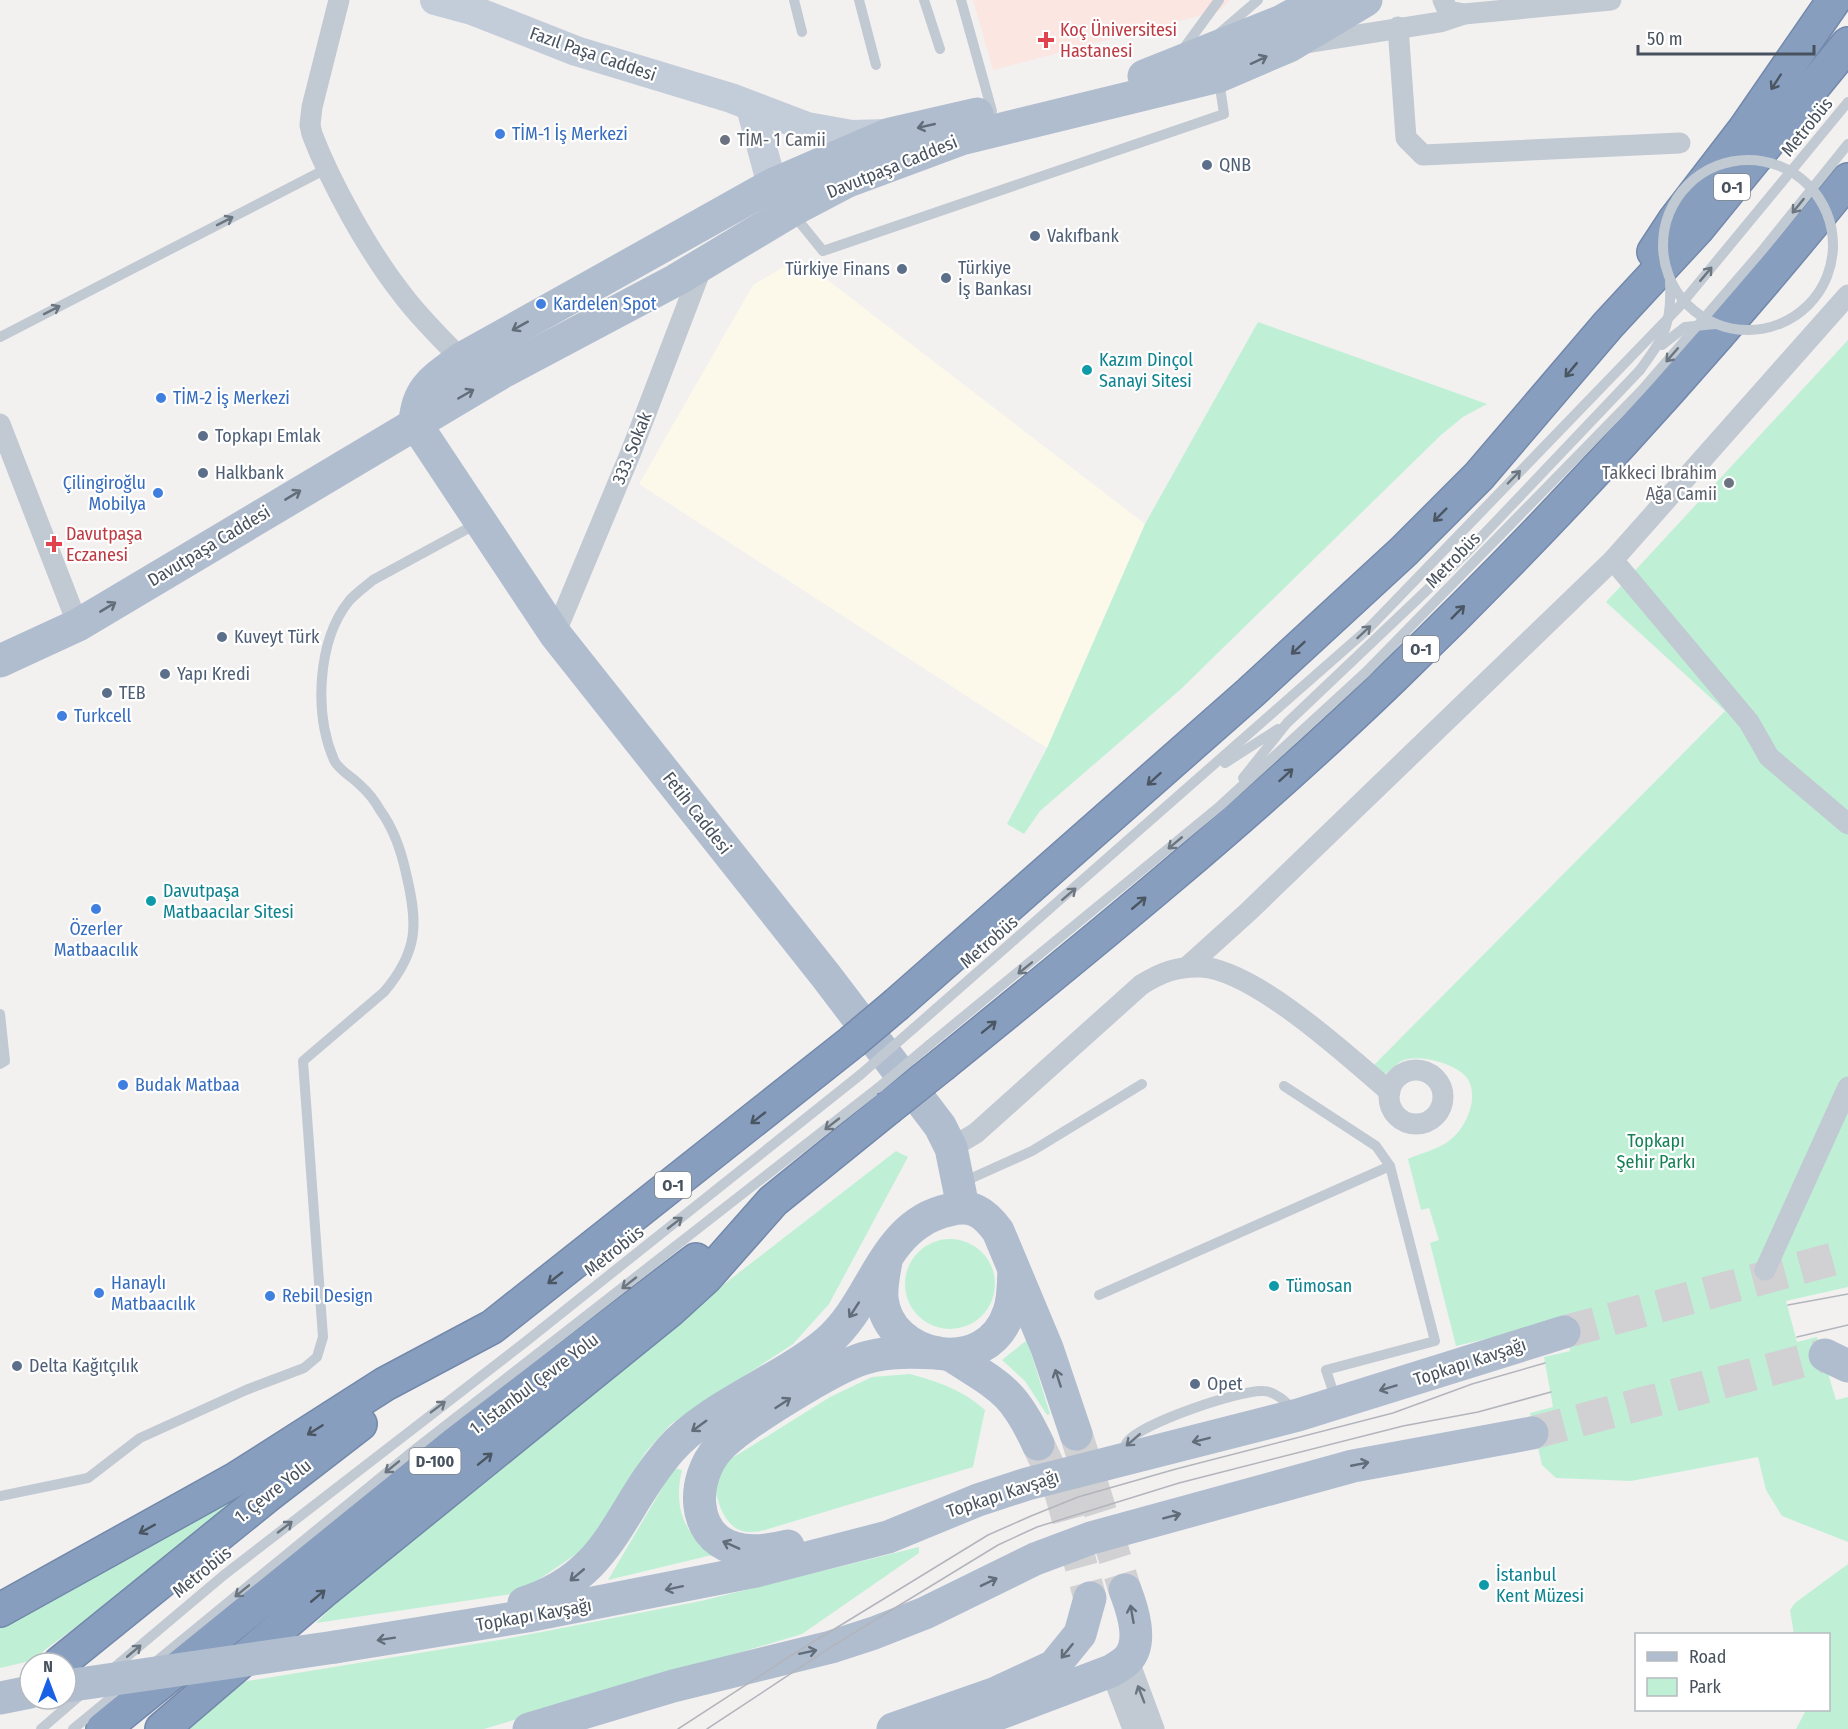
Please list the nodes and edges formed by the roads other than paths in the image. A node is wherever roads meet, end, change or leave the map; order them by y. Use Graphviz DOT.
graph roads {
  1 [pos="339,0"];
  2 [pos="435,0"];
  3 [pos="794,0"];
  4 [pos="859,0"];
  5 [pos="924,0"];
  6 [pos="961,0"];
  7 [pos="1219,0"];
  8 [pos="1258,0"];
  9 [pos="1320,0"];
  10 [pos="1366,0"];
  11 [pos="1443,0"];
  12 [pos="1611,0"];
  13 [pos="1834,0"];
  14 [pos="1464,14"];
  15 [pos="1398,27"];
  16 [pos="802,32"];
  17 [pos="1848,44"];
  18 [pos="1288,46"];
  19 [pos="940,49"];
  20 [pos="1212,64"];
  21 [pos="876,65"];
  22 [pos="1154,73"];
  23 [pos="1848,102"];
  24 [pos="751,107"];
  25 [pos="992,111"];
  26 [pos="890,134"];
  27 [pos="1680,143"];
  28 [pos="1848,144"];
  29 [pos="328,168"];
  30 [pos="1848,180"];
  31 [pos="772,184"];
  32 [pos="791,211"];
  33 [pos="704,261"];
  34 [pos="1670,282"];
  35 [pos="1848,295"];
  36 [pos="1714,324"];
  37 [pos="1608,325"];
  38 [pos="577,333"];
  39 [pos="0,337"];
  40 [pos="461,359"];
  41 [pos="1640,370"];
  42 [pos="415,423"];
  43 [pos="0,424"];
  44 [pos="481,522"];
  45 [pos="1613,560"];
  46 [pos="78,625"];
  47 [pos="555,634"];
  48 [pos="0,662"];
  49 [pos="1287,723"];
  50 [pos="1195,783"];
  51 [pos="1220,806"];
  52 [pos="1848,824"];
  53 [pos="1186,967"];
  54 [pos="0,1014"];
  55 [pos="905,1016"];
  56 [pos="936,1055"];
  57 [pos="0,1064"];
  58 [pos="1142,1084"];
  59 [pos="1284,1086"];
  60 [pos="1848,1087"];
  61 [pos="1390,1092"];
  62 [pos="883,1098"];
  63 [pos="951,1148"];
  64 [pos="1390,1166"];
  65 [pos="961,1195"];
  66 [pos="773,1201"];
  67 [pos="886,1261"];
  68 [pos="1014,1264"];
  69 [pos="1765,1270"];
  70 [pos="1099,1295"];
  71 [pos="492,1327"];
  72 [pos="1564,1332"];
  73 [pos="945,1354"];
  74 [pos="1337,1403"];
  75 [pos="1532,1433"];
  76 [pos="1076,1434"];
  77 [pos="1038,1444"];
  78 [pos="0,1496"];
  79 [pos="952,1510"];
  80 [pos="1125,1590"];
  81 [pos="0,1610"];
  82 [pos="436,1632"];
  83 [pos="75,1651"];
  84 [pos="1119,1665"];
  85 [pos="751,1667"];
  86 [pos="78,1684"];
  87 [pos="18,1693"];
  88 [pos="0,1698"];
  89 [pos="18,1699"];
  90 [pos="0,1713"];
  91 [pos="41,1729"];
  92 [pos="74,1729"];
  93 [pos="103,1729"];
  94 [pos="162,1729"];
  95 [pos="529,1729"];
  96 [pos="588,1729"];
  97 [pos="892,1729"];
  98 [pos="958,1729"];
  99 [pos="1133,1729"];
  100 [pos="1154,1729"];
  1 -- 29 [label="street"];
  2 -- 24 [label="street, Fazıl Paşa Caddesi"];
  3 -- 16 [label="lane"];
  4 -- 21 [label="lane"];
  5 -- 19 [label="lane"];
  6 -- 25 [label="lane"];
  7 -- 22 [label="lane"];
  8 -- 20 [label="lane"];
  9 -- 20 [label="main road, Davutpaşa Caddesi"];
  10 -- 18 [label="main road, Davutpaşa Caddesi"];
  11 -- 14 [label="street"];
  12 -- 14 [label="street"];
  13 -- 37 [label="highway, one-way"];
  14 -- 15 [label="street"];
  15 -- 18 [label="street"];
  15 -- 27 [label="street"];
  17 -- 37 [label="highway, O-1"];
  20 -- 18 [label="main road, Davutpaşa Caddesi, one-way"];
  20 -- 22 [label="main road, Davutpaşa Caddesi"];
  20 -- 32 [label="main road, Davutpaşa Caddesi"];
  20 -- 32 [label="lane"];
  22 -- 25 [label="main road, Davutpaşa Caddesi"];
  50 -- 23 [label="lane, Metrobüs, one-way"];
  24 -- 26 [label="street, Fazıl Paşa Caddesi"];
  24 -- 31 [label="street"];
  25 -- 26 [label="main road, Davutpaşa Caddesi, one-way"];
  26 -- 31 [label="main road, Davutpaşa Caddesi"];
  28 -- 51 [label="lane, Metrobüs, one-way"];
  39 -- 29 [label="lane, one-way"];
  29 -- 40 [label="street"];
  56 -- 30 [label="highway, O-1, one-way"];
  31 -- 38 [label="main road"];
  31 -- 40 [label="main road, Davutpaşa Caddesi, one-way"];
  32 -- 33 [label="main road, Davutpaşa Caddesi"];
  33 -- 38 [label="main road, Davutpaşa Caddesi"];
  33 -- 47 [label="street, 333. Sokak"];
  34 -- 36 [label="lane, Metrobüs, bridge"];
  34 -- 36 [label="lane, Metrobüs, bridge"];
  34 -- 41 [label="lane, Metrobüs, bridge"];
  35 -- 45 [label="street"];
  36 -- 41 [label="lane, Metrobüs, bridge"];
  37 -- 55 [label="highway, O-1, one-way"];
  42 -- 38 [label="main road, Davutpaşa Caddesi, one-way"];
  40 -- 42 [label="main road, Davutpaşa Caddesi"];
  41 -- 49 [label="lane, Metrobüs"];
  42 -- 44 [label="main road, Fetih Caddesi"];
  46 -- 42 [label="main road, Davutpaşa Caddesi, one-way"];
  43 -- 46 [label="street"];
  44 -- 47 [label="main road, Fetih Caddesi"];
  44 -- 78 [label="lane"];
  45 -- 52 [label="street"];
  45 -- 53 [label="street"];
  46 -- 48 [label="main road, Davutpaşa Caddesi"];
  47 -- 63 [label="main road, Fetih Caddesi"];
  49 -- 50 [label="lane, Metrobüs"];
  49 -- 51 [label="lane, Metrobüs"];
  55 -- 50 [label="lane, Metrobüs, one-way"];
  51 -- 56 [label="lane, Metrobüs, one-way"];
  53 -- 61 [label="street"];
  53 -- 63 [label="street"];
  54 -- 57 [label="lane"];
  55 -- 71 [label="highway, O-1, one-way, bridge"];
  91 -- 55 [label="lane, Metrobüs, one-way, bridge"];
  56 -- 62 [label="highway, O-1, bridge"];
  58 -- 65 [label="lane"];
  59 -- 64 [label="lane"];
  60 -- 69 [label="street"];
  62 -- 66 [label="highway, O-1"];
  62 -- 92 [label="lane, Metrobüs, one-way"];
  63 -- 65 [label="main road, Fetih Caddesi"];
  64 -- 70 [label="lane"];
  64 -- 74 [label="lane"];
  65 -- 67 [label="main road"];
  65 -- 68 [label="main road"];
  66 -- 93 [label="highway, 1. İstanbul Çevre Yolu / D-100"];
  94 -- 66 [label="highway, one-way"];
  67 -- 73 [label="main road"];
  67 -- 82 [label="main road, one-way"];
  68 -- 73 [label="main road"];
  76 -- 68 [label="main road, one-way"];
  71 -- 81 [label="highway, one-way"];
  71 -- 83 [label="highway, 1. Çevre Yolu"];
  72 -- 74 [label="main road, Topkapı Kavşağı, one-way"];
  73 -- 77 [label="main road"];
  79 -- 73 [label="main road, one-way"];
  74 -- 79 [label="main road, Topkapı Kavşağı, one-way"];
  85 -- 75 [label="main road, one-way"];
  79 -- 82 [label="main road, Topkapı Kavşağı, one-way"];
  84 -- 80 [label="main road, one-way"];
  82 -- 86 [label="main road, one-way, bridge"];
  84 -- 97 [label="main road, one-way"];
  84 -- 98 [label="main road"];
  84 -- 99 [label="street"];
  100 -- 84 [label="street, one-way"];
  85 -- 95 [label="main road"];
  85 -- 96 [label="main road"];
  87 -- 88 [label="main road, bridge"];
  89 -- 90 [label="highway"];
}
